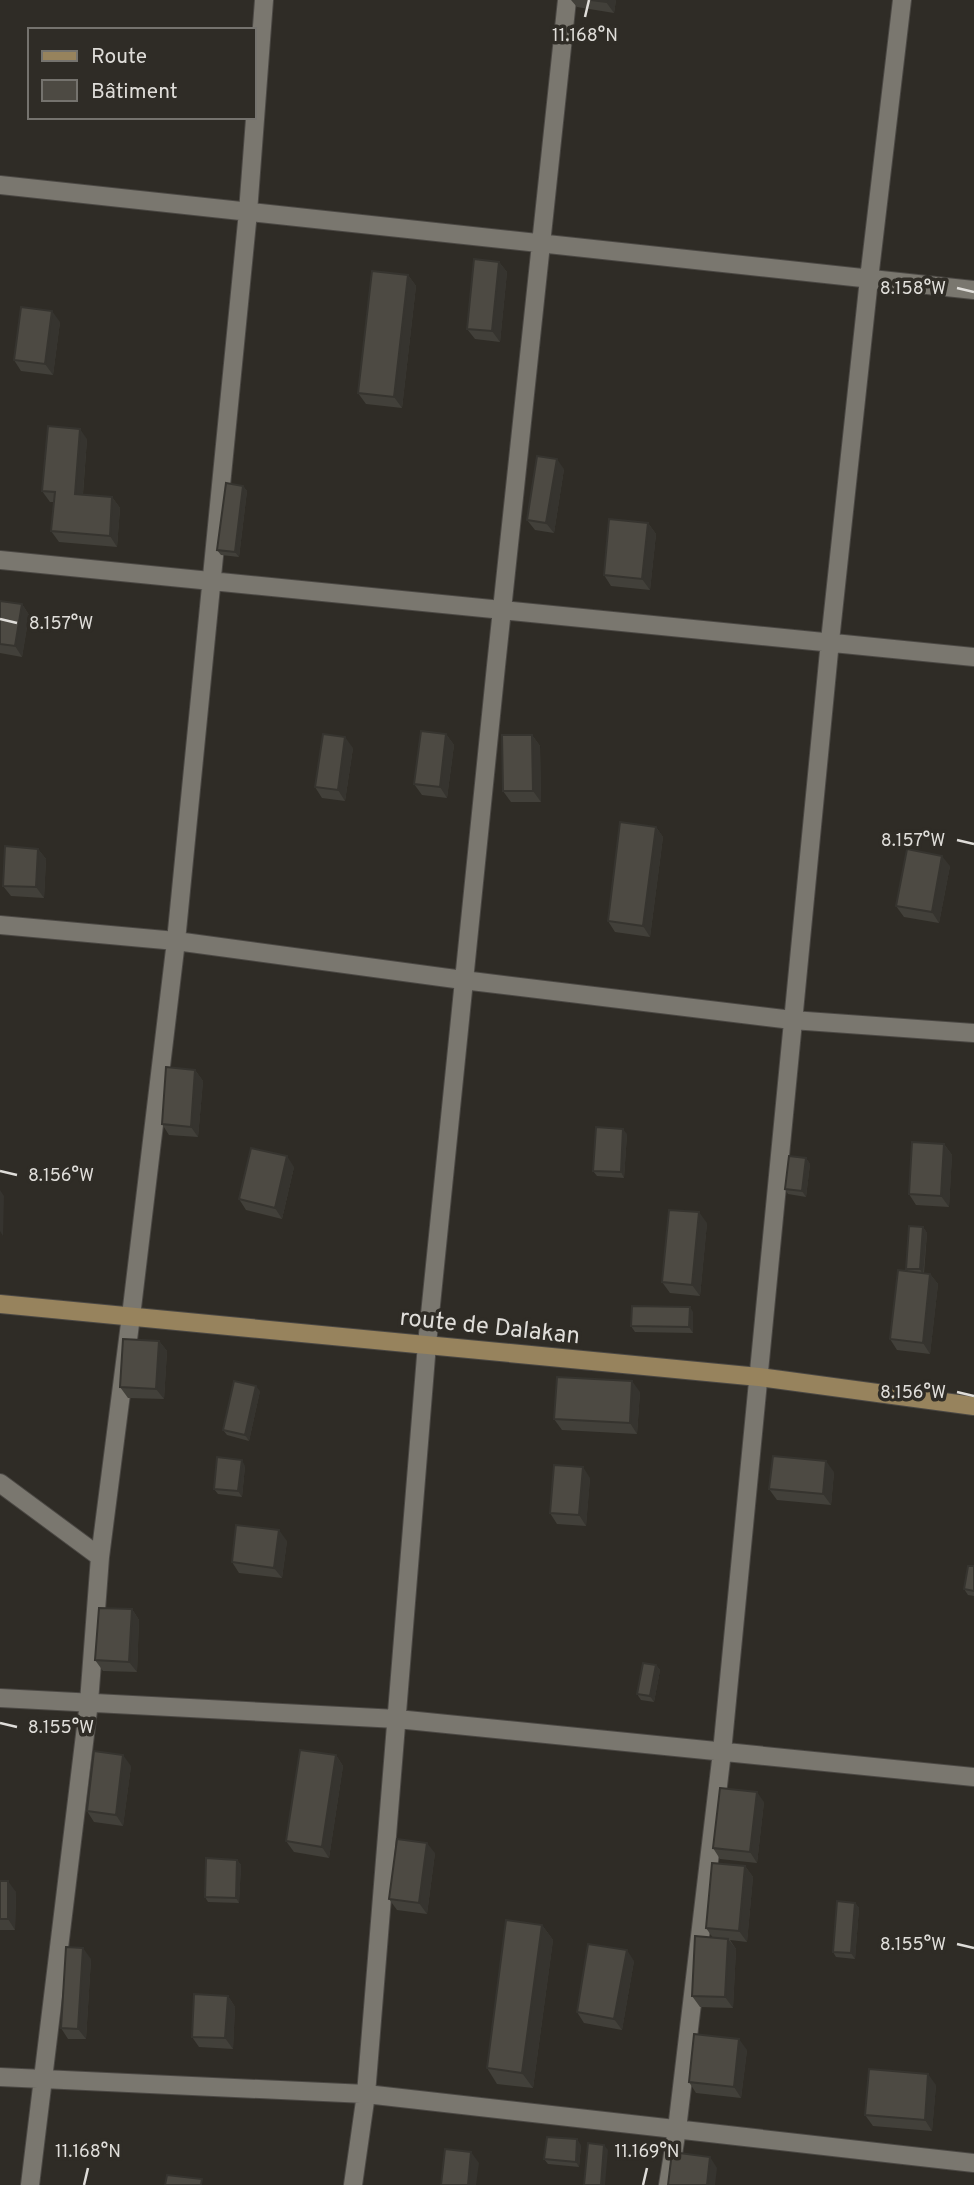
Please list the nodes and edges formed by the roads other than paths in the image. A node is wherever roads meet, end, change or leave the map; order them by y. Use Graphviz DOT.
graph roads {
  1 [pos="264,0"];
  2 [pos="567,0"];
  3 [pos="902,0"];
  4 [pos="256,106"];
  5 [pos="255,119"];
  6 [pos="0,185"];
  7 [pos="248,212"];
  8 [pos="542,243"];
  9 [pos="869,279"];
  10 [pos="974,290"];
  11 [pos="0,560"];
  12 [pos="211,581"];
  13 [pos="502,611"];
  14 [pos="830,641"];
  15 [pos="974,657"];
  16 [pos="0,925"];
  17 [pos="176,941"];
  18 [pos="463,981"];
  19 [pos="792,1020"];
  20 [pos="974,1033"];
  21 [pos="0,1304"];
  22 [pos="131,1316"];
  23 [pos="427,1344"];
  24 [pos="759,1377"];
  25 [pos="974,1406"];
  26 [pos="0,1483"];
  27 [pos="100,1557"];
  28 [pos="0,1698"];
  29 [pos="89,1702"];
  30 [pos="397,1719"];
  31 [pos="722,1752"];
  32 [pos="974,1777"];
  33 [pos="0,2077"];
  34 [pos="42,2079"];
  35 [pos="366,2094"];
  36 [pos="677,2129"];
  37 [pos="974,2163"];
  38 [pos="30,2185"];
  39 [pos="353,2185"];
  40 [pos="668,2185"];
  1 -- 4 [label="street"];
  2 -- 8 [label="street"];
  3 -- 9 [label="street"];
  5 -- 7 [label="street"];
  6 -- 7 [label="street"];
  7 -- 8 [label="street"];
  7 -- 12 [label="street"];
  8 -- 9 [label="street"];
  8 -- 13 [label="street"];
  9 -- 10 [label="street"];
  9 -- 14 [label="street"];
  11 -- 12 [label="street"];
  12 -- 13 [label="street"];
  12 -- 17 [label="street"];
  13 -- 14 [label="street"];
  13 -- 18 [label="street"];
  14 -- 15 [label="street"];
  14 -- 19 [label="street"];
  16 -- 17 [label="street"];
  17 -- 18 [label="street"];
  17 -- 22 [label="street"];
  18 -- 19 [label="street"];
  18 -- 23 [label="street"];
  19 -- 20 [label="street"];
  19 -- 24 [label="street"];
  21 -- 22 [label="street, route de Dalakan"];
  22 -- 23 [label="street, route de Dalakan"];
  22 -- 27 [label="street"];
  23 -- 24 [label="street, route de Dalakan"];
  23 -- 30 [label="street"];
  24 -- 25 [label="street, route de Dalakan"];
  24 -- 31 [label="street"];
  26 -- 27 [label="street"];
  27 -- 29 [label="street"];
  28 -- 29 [label="street"];
  29 -- 30 [label="street"];
  29 -- 34 [label="street"];
  30 -- 31 [label="street"];
  30 -- 35 [label="street"];
  31 -- 32 [label="street"];
  31 -- 36 [label="street"];
  33 -- 34 [label="street"];
  34 -- 35 [label="street"];
  34 -- 38 [label="street"];
  35 -- 36 [label="street"];
  35 -- 39 [label="street"];
  36 -- 37 [label="street"];
  36 -- 40 [label="street"];
}
